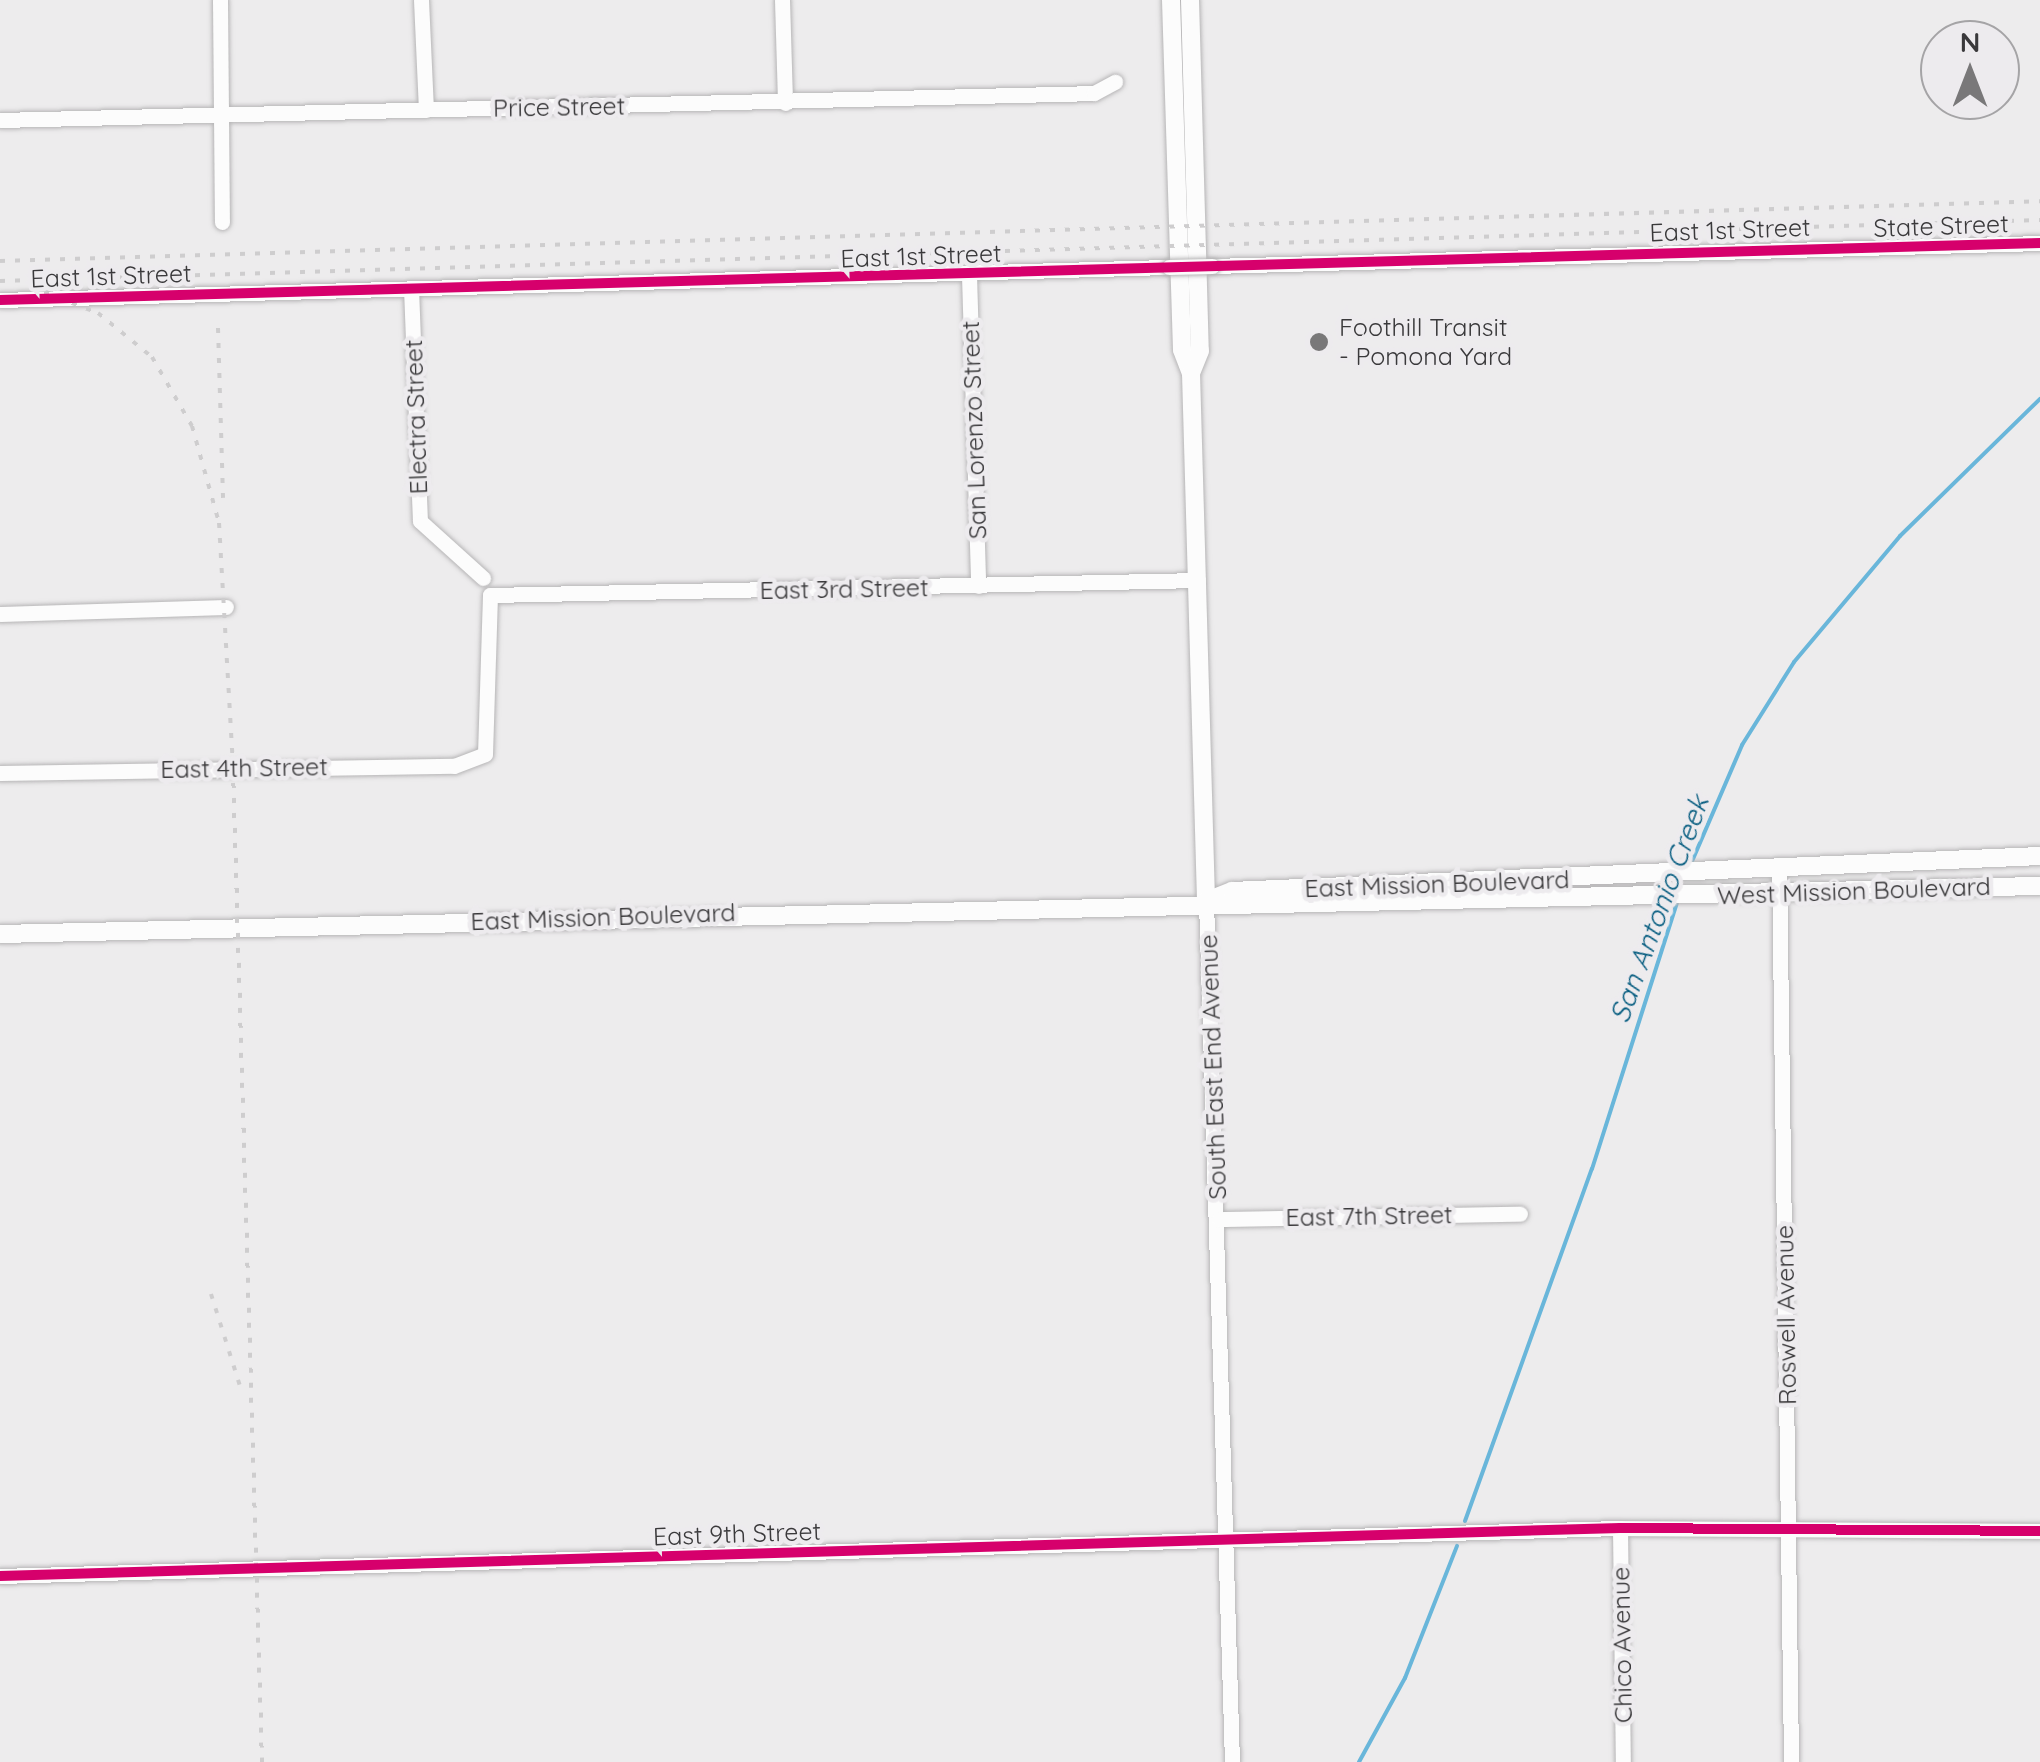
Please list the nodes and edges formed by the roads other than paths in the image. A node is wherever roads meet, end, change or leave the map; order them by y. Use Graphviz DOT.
graph roads {
  1 [pos="220,0"];
  2 [pos="421,0"];
  3 [pos="782,0"];
  4 [pos="1171,0"];
  5 [pos="1190,0"];
  6 [pos="1115,82"];
  7 [pos="786,103"];
  8 [pos="426,110"];
  9 [pos="221,115"];
  10 [pos="0,120"];
  11 [pos="222,222"];
  12 [pos="2040,243"];
  13 [pos="1842,247"];
  14 [pos="969,275"];
  15 [pos="411,288"];
  16 [pos="0,300"];
  17 [pos="1192,373"];
  18 [pos="483,578"];
  19 [pos="1198,580"];
  20 [pos="978,586"];
  21 [pos="226,606"];
  22 [pos="0,614"];
  23 [pos="485,754"];
  24 [pos="0,773"];
  25 [pos="2040,856"];
  26 [pos="1779,867"];
  27 [pos="2040,886"];
  28 [pos="1779,894"];
  29 [pos="1669,895"];
  30 [pos="1206,901"];
  31 [pos="0,934"];
  32 [pos="1520,1214"];
  33 [pos="1219,1219"];
  34 [pos="1620,1528"];
  35 [pos="2040,1532"];
  36 [pos="1790,1533"];
  37 [pos="1228,1541"];
  38 [pos="0,1576"];
  39 [pos="1232,1762"];
  40 [pos="1623,1762"];
  41 [pos="1791,1762"];
  1 -- 9 [label="street"];
  2 -- 8 [label="street"];
  3 -- 7 [label="street"];
  4 -- 17 [label="main road"];
  5 -- 17 [label="main road"];
  6 -- 7 [label="street, Price Street"];
  7 -- 8 [label="street, Price Street"];
  8 -- 9 [label="street, Price Street"];
  9 -- 10 [label="street, Price Street"];
  9 -- 11 [label="street"];
  12 -- 13 [label="street, State Street"];
  13 -- 14 [label="street, East 1st Street, bridge"];
  14 -- 15 [label="street, East 1st Street"];
  14 -- 20 [label="street, San Lorenzo Street"];
  15 -- 16 [label="street, East 1st Street"];
  15 -- 18 [label="street, Electra Street"];
  17 -- 19 [label="main road, South East End Avenue"];
  19 -- 20 [label="street, East 3rd Street"];
  19 -- 30 [label="main road, South East End Avenue"];
  20 -- 23 [label="street, East 3rd Street"];
  21 -- 22 [label="street"];
  23 -- 24 [label="street, East 4th Street"];
  25 -- 26 [label="main road, East Mission Boulevard"];
  26 -- 28 [label="street, Roswell Avenue"];
  26 -- 30 [label="main road, East Mission Boulevard"];
  27 -- 28 [label="main road, West Mission Boulevard"];
  28 -- 29 [label="main road, West Mission Boulevard"];
  28 -- 36 [label="street, Roswell Avenue"];
  29 -- 30 [label="main road, East Mission Boulevard"];
  30 -- 31 [label="main road, East Mission Boulevard"];
  30 -- 33 [label="street, South East End Avenue"];
  32 -- 33 [label="street, East 7th Street"];
  33 -- 37 [label="street, South East End Avenue"];
  34 -- 36 [label="street, East 9th Street"];
  34 -- 37 [label="street, East 9th Street"];
  34 -- 40 [label="street, Chico Avenue"];
  35 -- 36 [label="street, East 9th Street"];
  36 -- 41 [label="street, Roswell Avenue"];
  37 -- 38 [label="street, East 9th Street"];
  37 -- 39 [label="street, South East End Avenue"];
}
